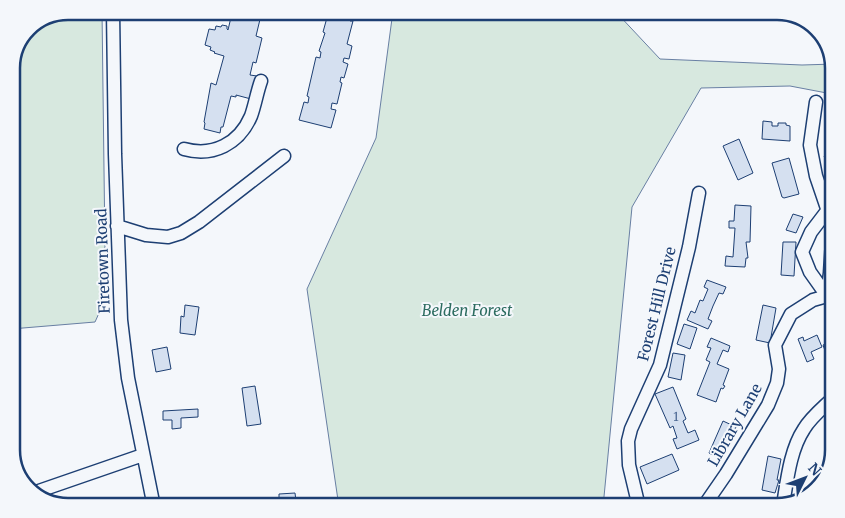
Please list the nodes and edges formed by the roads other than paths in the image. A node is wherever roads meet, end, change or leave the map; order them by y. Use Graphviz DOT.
graph roads {
  1 [pos="113,20"];
  2 [pos="261,81"];
  3 [pos="816,102"];
  4 [pos="184,149"];
  5 [pos="284,156"];
  6 [pos="699,193"];
  7 [pos="825,208"];
  8 [pos="825,212"];
  9 [pos="117,226"];
  10 [pos="825,291"];
  11 [pos="825,298"];
  12 [pos="825,406"];
  13 [pos="143,455"];
  14 [pos="42,490"];
  15 [pos="152,498"];
  16 [pos="637,498"];
  17 [pos="708,498"];
  18 [pos="784,498"];
  1 -- 9 [label="street, Firetown Road"];
  2 -- 4 [label="street"];
  3 -- 7 [label="street"];
  5 -- 9 [label="street"];
  6 -- 16 [label="street, Forest Hill Drive"];
  8 -- 10 [label="street"];
  9 -- 13 [label="street, Firetown Road"];
  11 -- 17 [label="street, Library Lane"];
  12 -- 18 [label="street"];
  13 -- 14 [label="street"];
  13 -- 15 [label="street, Firetown Road"];
}
